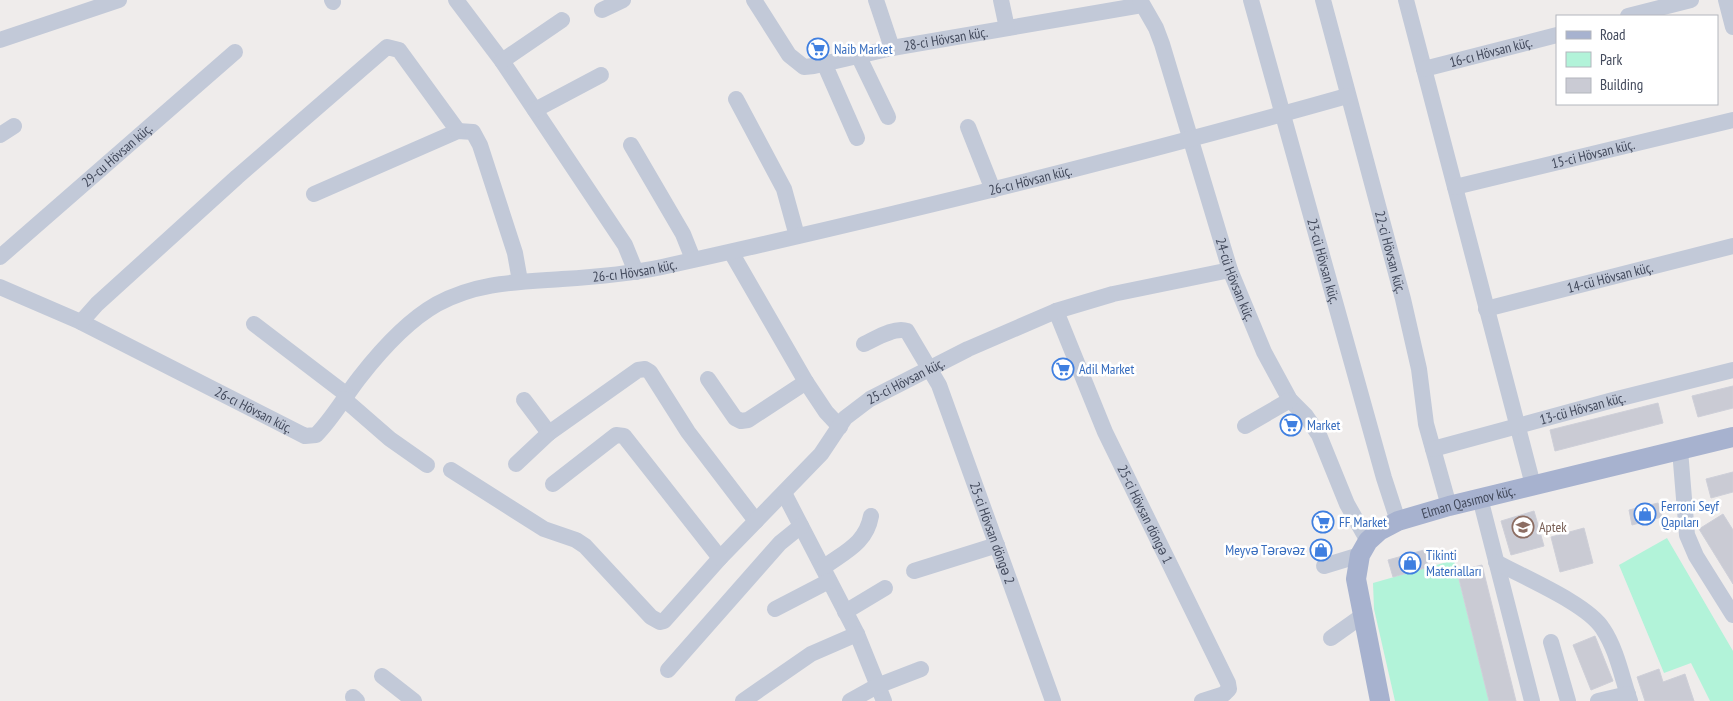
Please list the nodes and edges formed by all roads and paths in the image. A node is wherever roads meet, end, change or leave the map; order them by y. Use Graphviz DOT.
graph roads {
  1 [pos="119,0"];
  2 [pos="456,0"];
  3 [pos="623,0"];
  4 [pos="754,0"];
  5 [pos="876,0"];
  6 [pos="1001,0"];
  7 [pos="1251,0"];
  8 [pos="1323,0"];
  9 [pos="1406,0"];
  10 [pos="1691,0"];
  11 [pos="1726,0"];
  12 [pos="1141,3"];
  13 [pos="602,10"];
  14 [pos="1632,15"];
  15 [pos="562,20"];
  16 [pos="1733,27"];
  17 [pos="1007,28"];
  18 [pos="1556,35"];
  19 [pos="0,40"];
  20 [pos="892,48"];
  21 [pos="235,52"];
  22 [pos="858,55"];
  23 [pos="502,61"];
  24 [pos="824,63"];
  25 [pos="1424,69"];
  26 [pos="601,75"];
  27 [pos="1347,96"];
  28 [pos="736,99"];
  29 [pos="535,110"];
  30 [pos="1282,115"];
  31 [pos="888,117"];
  32 [pos="1733,120"];
  33 [pos="14,126"];
  34 [pos="968,127"];
  35 [pos="458,131"];
  36 [pos="0,135"];
  37 [pos="857,138"];
  38 [pos="1192,139"];
  39 [pos="630,145"];
  40 [pos="1455,187"];
  41 [pos="993,190"];
  42 [pos="314,194"];
  43 [pos="797,236"];
  44 [pos="1733,246"];
  45 [pos="731,252"];
  46 [pos="0,257"];
  47 [pos="693,259"];
  48 [pos="1230,270"];
  49 [pos="636,272"];
  50 [pos="520,281"];
  51 [pos="0,287"];
  52 [pos="1486,309"];
  53 [pos="1056,311"];
  54 [pos="81,322"];
  55 [pos="254,324"];
  56 [pos="864,344"];
  57 [pos="929,368"];
  58 [pos="1733,370"];
  59 [pos="708,379"];
  60 [pos="806,382"];
  61 [pos="346,397"];
  62 [pos="524,400"];
  63 [pos="1290,400"];
  64 [pos="1245,426"];
  65 [pos="840,427"];
  66 [pos="1517,427"];
  67 [pos="549,433"];
  68 [pos="1733,437"];
  69 [pos="1432,449"];
  70 [pos="1680,450"];
  71 [pos="516,464"];
  72 [pos="428,465"];
  73 [pos="451,470"];
  74 [pos="553,484"];
  75 [pos="1533,486"];
  76 [pos="784,493"];
  77 [pos="1480,498"];
  78 [pos="1449,506"];
  79 [pos="871,516"];
  80 [pos="756,521"];
  81 [pos="1398,521"];
  82 [pos="801,526"];
  83 [pos="997,545"];
  84 [pos="1364,548"];
  85 [pos="720,558"];
  86 [pos="1496,562"];
  87 [pos="1324,566"];
  88 [pos="914,571"];
  89 [pos="826,574"];
  90 [pos="885,588"];
  91 [pos="776,609"];
  92 [pos="845,612"];
  93 [pos="1733,615"];
  94 [pos="1362,616"];
  95 [pos="856,634"];
  96 [pos="1331,638"];
  97 [pos="1551,642"];
  98 [pos="921,669"];
  99 [pos="668,670"];
  100 [pos="382,676"];
  101 [pos="880,694"];
  102 [pos="1629,697"];
  103 [pos="414,701"];
  104 [pos="743,701"];
  105 [pos="850,701"];
  106 [pos="1053,701"];
  107 [pos="1202,701"];
  108 [pos="1380,701"];
  109 [pos="1532,701"];
  110 [pos="1568,701"];
  111 [pos="1598,701"];
  1 -- 19 [label="street"];
  2 -- 23 [label="street"];
  3 -- 13 [label="street"];
  4 -- 24 [label="street, 28-ci Hövsan küç."];
  5 -- 20 [label="street"];
  6 -- 17 [label="street"];
  7 -- 30 [label="street, 23-cü Hövsan küç."];
  8 -- 27 [label="street, 22-ci Hövsan küç."];
  9 -- 25 [label="street"];
  10 -- 14 [label="street"];
  11 -- 16 [label="street"];
  12 -- 17 [label="street, 28-ci Hövsan küç."];
  12 -- 38 [label="street, 24-cü Hövsan küç."];
  15 -- 23 [label="street"];
  17 -- 20 [label="street, 28-ci Hövsan küç."];
  18 -- 25 [label="street, 16-cı Hövsan küç."];
  20 -- 22 [label="street, 28-ci Hövsan küç."];
  21 -- 46 [label="street, 29-cu Hövsan küç."];
  22 -- 24 [label="street, 28-ci Hövsan küç."];
  22 -- 31 [label="street"];
  23 -- 29 [label="street"];
  24 -- 37 [label="street"];
  25 -- 40 [label="street"];
  26 -- 29 [label="street"];
  27 -- 30 [label="street, 26-cı Hövsan küç."];
  27 -- 69 [label="street, 22-ci Hövsan küç."];
  28 -- 43 [label="street"];
  29 -- 49 [label="street"];
  30 -- 38 [label="street, 26-cı Hövsan küç."];
  30 -- 81 [label="street, 23-cü Hövsan küç."];
  32 -- 40 [label="street, 15-ci Hövsan küç."];
  33 -- 36 [label="street"];
  34 -- 41 [label="street"];
  35 -- 42 [label="street"];
  35 -- 50 [label="street"];
  35 -- 54 [label="street"];
  38 -- 41 [label="street, 26-cı Hövsan küç."];
  38 -- 48 [label="street, 24-cü Hövsan küç."];
  39 -- 47 [label="street"];
  40 -- 52 [label="street"];
  41 -- 43 [label="street, 26-cı Hövsan küç."];
  43 -- 45 [label="street, 26-cı Hövsan küç."];
  44 -- 52 [label="street, 14-cü Hövsan küç."];
  45 -- 47 [label="street, 26-cı Hövsan küç."];
  45 -- 60 [label="street"];
  47 -- 49 [label="street, 26-cı Hövsan küç."];
  48 -- 53 [label="street, 25-ci Hövsan küç."];
  48 -- 63 [label="street, 24-cü Hövsan küç."];
  49 -- 50 [label="street, 26-cı Hövsan küç."];
  50 -- 61 [label="street, 26-cı Hövsan küç."];
  51 -- 54 [label="street, 26-cı Hövsan küç."];
  52 -- 66 [label="street"];
  53 -- 57 [label="street, 25-ci Hövsan küç."];
  53 -- 107 [label="street, 25-ci Hövsan döngə 1"];
  54 -- 61 [label="street, 26-cı Hövsan küç."];
  55 -- 61 [label="street"];
  56 -- 57 [label="street, 25-ci Hövsan döngə 2"];
  57 -- 65 [label="street, 25-ci Hövsan küç."];
  57 -- 83 [label="street, 25-ci Hövsan döngə 2"];
  58 -- 66 [label="street, 13-cü Hövsan küç."];
  59 -- 60 [label="street"];
  60 -- 65 [label="street"];
  61 -- 72 [label="street"];
  62 -- 67 [label="street"];
  63 -- 64 [label="street"];
  63 -- 84 [label="street, 24-cü Hövsan küç."];
  65 -- 76 [label="street, 25-ci Hövsan küç."];
  66 -- 69 [label="street, 13-cü Hövsan küç."];
  66 -- 75 [label="street"];
  67 -- 71 [label="street"];
  67 -- 80 [label="street"];
  68 -- 70 [label="main road, Elman Qasımov küç."];
  69 -- 78 [label="street, 22-ci Hövsan küç."];
  70 -- 75 [label="main road, Elman Qasımov küç."];
  70 -- 93 [label="street"];
  73 -- 85 [label="street, 25-ci Hövsan küç."];
  74 -- 85 [label="street"];
  75 -- 77 [label="main road, Elman Qasımov küç."];
  76 -- 80 [label="street, 25-ci Hövsan küç."];
  76 -- 82 [label="street"];
  77 -- 78 [label="main road, Elman Qasımov küç."];
  77 -- 86 [label="street"];
  78 -- 81 [label="main road, Elman Qasımov küç."];
  79 -- 89 [label="street"];
  80 -- 85 [label="street, 25-ci Hövsan küç."];
  81 -- 84 [label="main road, Elman Qasımov küç."];
  82 -- 89 [label="street"];
  82 -- 99 [label="street"];
  83 -- 88 [label="street"];
  83 -- 106 [label="street, 25-ci Hövsan döngə 2"];
  84 -- 87 [label="street"];
  84 -- 94 [label="main road"];
  86 -- 102 [label="street"];
  86 -- 109 [label="street"];
  89 -- 91 [label="street"];
  89 -- 92 [label="street"];
  90 -- 92 [label="street"];
  92 -- 95 [label="street"];
  94 -- 96 [label="street"];
  94 -- 108 [label="main road"];
  95 -- 101 [label="street"];
  95 -- 104 [label="street"];
  97 -- 110 [label="street"];
  98 -- 101 [label="street"];
  100 -- 103 [label="street"];
  101 -- 105 [label="street"];
  102 -- 111 [label="street"];
}
